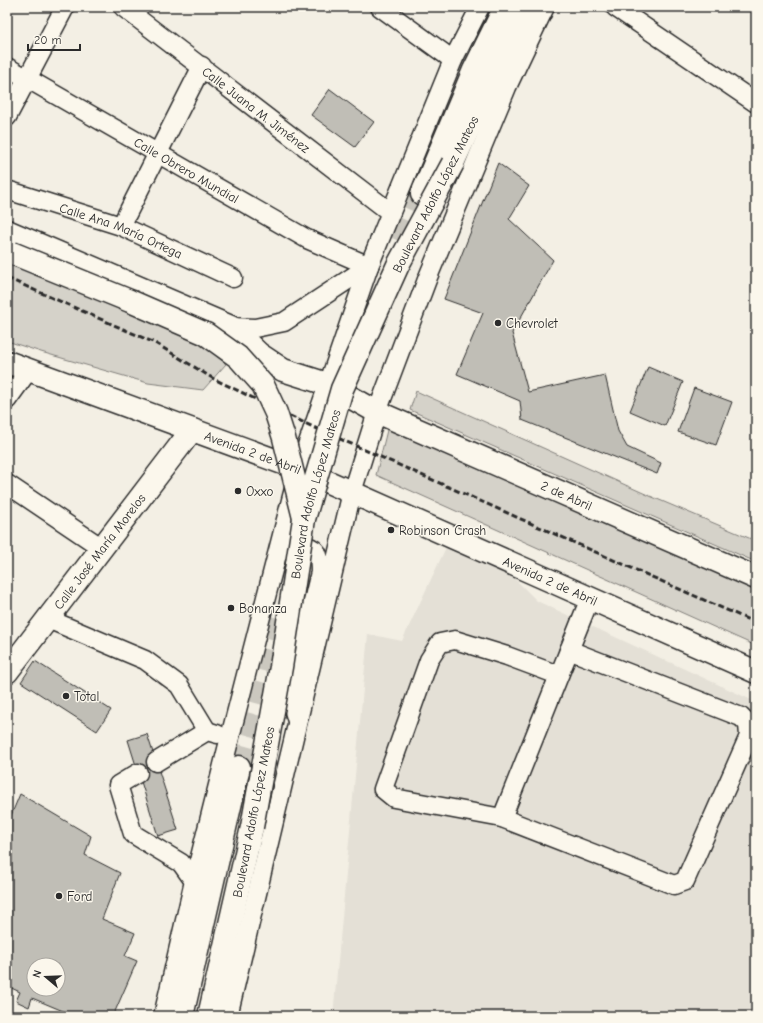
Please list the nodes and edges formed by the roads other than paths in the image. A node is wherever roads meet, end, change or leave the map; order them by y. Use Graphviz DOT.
graph roads {
  1 [pos="65,7"];
  2 [pos="123,7"];
  3 [pos="380,7"];
  4 [pos="480,7"];
  5 [pos="505,7"];
  6 [pos="527,7"];
  7 [pos="545,7"];
  8 [pos="615,7"];
  9 [pos="453,60"];
  10 [pos="202,66"];
  11 [pos="7,67"];
  12 [pos="27,78"];
  13 [pos="756,103"];
  14 [pos="7,117"];
  15 [pos="157,154"];
  16 [pos="7,190"];
  17 [pos="422,194"];
  18 [pos="390,212"];
  19 [pos="121,226"];
  20 [pos="7,231"];
  21 [pos="9,252"];
  22 [pos="369,266"];
  23 [pos="233,278"];
  24 [pos="231,327"];
  25 [pos="7,362"];
  26 [pos="28,371"];
  27 [pos="327,384"];
  28 [pos="7,400"];
  29 [pos="377,412"];
  30 [pos="192,430"];
  31 [pos="299,469"];
  32 [pos="7,484"];
  33 [pos="352,492"];
  34 [pos="304,519"];
  35 [pos="102,548"];
  36 [pos="756,578"];
  37 [pos="590,598"];
  38 [pos="262,610"];
  39 [pos="48,619"];
  40 [pos="570,650"];
  41 [pos="7,672"];
  42 [pos="756,672"];
  43 [pos="558,675"];
  44 [pos="298,722"];
  45 [pos="207,731"];
  46 [pos="230,737"];
  47 [pos="156,762"];
  48 [pos="240,767"];
  49 [pos="138,773"];
  50 [pos="502,818"];
  51 [pos="194,881"];
  52 [pos="163,1016"];
  53 [pos="182,1016"];
  54 [pos="210,1016"];
  55 [pos="228,1016"];
  1 -- 12 [label="street"];
  2 -- 10 [label="street, Calle Juana M. Jiménez"];
  3 -- 9 [label="street"];
  4 -- 9 [label="street, Boulevard Adolfo López Mateos"];
  5 -- 17 [label="main road, Boulevard Adolfo López Mateos"];
  6 -- 34 [label="main road, Boulevard Adolfo López Mateos, bridge"];
  7 -- 29 [label="street, Boulevard Adolfo López Mateos"];
  8 -- 13 [label="street"];
  9 -- 18 [label="street, Boulevard Adolfo López Mateos"];
  10 -- 15 [label="street"];
  10 -- 18 [label="street, Calle Juana M. Jiménez"];
  11 -- 12 [label="street, Calle Obrero Mundial"];
  12 -- 14 [label="street"];
  12 -- 15 [label="street, Calle Obrero Mundial"];
  15 -- 19 [label="street"];
  15 -- 22 [label="street, Calle Obrero Mundial"];
  16 -- 19 [label="street, Calle Ana María Ortega"];
  18 -- 22 [label="street, Boulevard Adolfo López Mateos"];
  19 -- 23 [label="street, Calle Ana María Ortega"];
  20 -- 24 [label="main road"];
  21 -- 34 [label="main road, bridge"];
  22 -- 24 [label="street"];
  22 -- 27 [label="street, Boulevard Adolfo López Mateos"];
  24 -- 27 [label="main road, 2 de Abril"];
  25 -- 26 [label="main road, Avenida 2 de Abril"];
  26 -- 28 [label="street"];
  26 -- 30 [label="main road, Avenida 2 de Abril"];
  27 -- 29 [label="main road, 2 de Abril"];
  27 -- 31 [label="street, Boulevard Adolfo López Mateos"];
  29 -- 33 [label="street, Boulevard Adolfo López Mateos"];
  29 -- 36 [label="main road, 2 de Abril"];
  30 -- 31 [label="main road, Avenida 2 de Abril"];
  30 -- 35 [label="main road, Calle José María Morelos"];
  31 -- 33 [label="main road, Avenida 2 de Abril"];
  31 -- 38 [label="street, Boulevard Adolfo López Mateos"];
  32 -- 35 [label="street"];
  33 -- 37 [label="main road, Avenida 2 de Abril"];
  33 -- 44 [label="street, Boulevard Adolfo López Mateos"];
  34 -- 54 [label="main road, Boulevard Adolfo López Mateos, bridge"];
  35 -- 39 [label="main road, Calle José María Morelos"];
  37 -- 40 [label="street"];
  37 -- 42 [label="main road, Avenida 2 de Abril"];
  38 -- 44 [label="street"];
  38 -- 46 [label="street, Boulevard Adolfo López Mateos"];
  39 -- 41 [label="main road, Calle José María Morelos"];
  39 -- 45 [label="street"];
  40 -- 43 [label="street"];
  40 -- 50 [label="street"];
  43 -- 50 [label="street"];
  43 -- 50 [label="street"];
  44 -- 55 [label="street, Boulevard Adolfo López Mateos"];
  45 -- 46 [label="street"];
  45 -- 47 [label="street"];
  46 -- 51 [label="street, Boulevard Adolfo López Mateos"];
  48 -- 53 [label="main road, Boulevard Adolfo López Mateos"];
  49 -- 51 [label="street"];
  51 -- 52 [label="street, Boulevard Adolfo López Mateos"];
}
